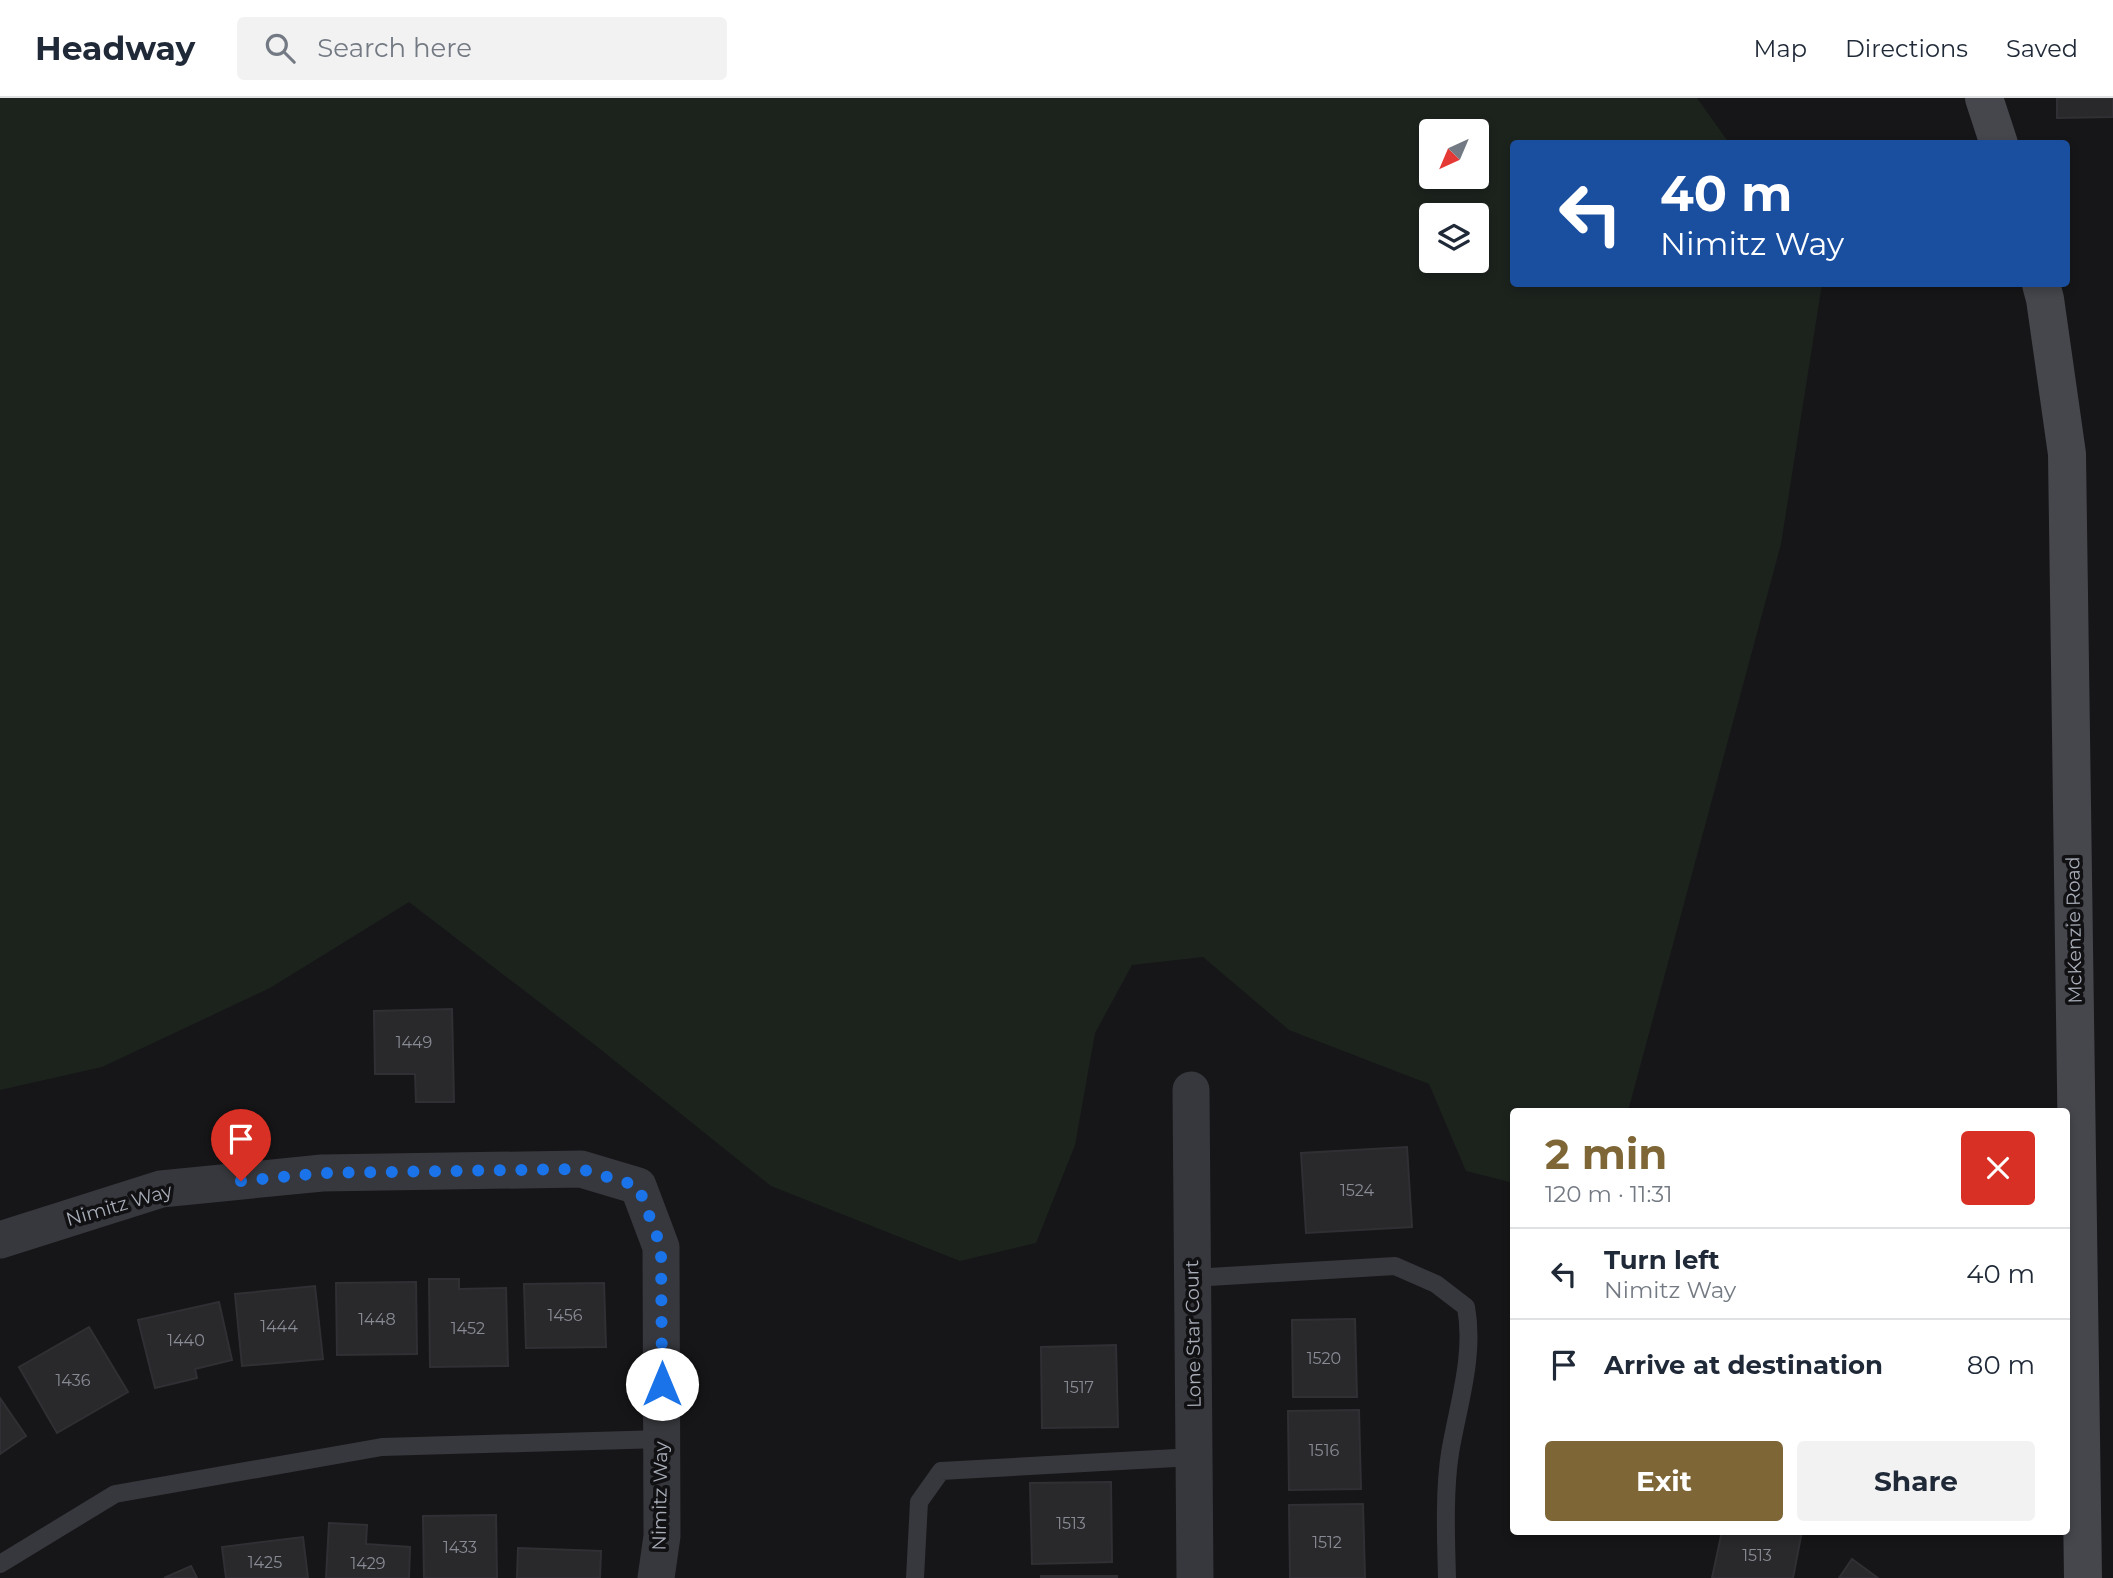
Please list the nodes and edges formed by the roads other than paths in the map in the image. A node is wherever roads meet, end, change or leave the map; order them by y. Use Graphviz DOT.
graph roads {
  1 [pos="1984,98"];
  2 [pos="1998,140"];
  3 [pos="2042,287"];
  4 [pos="1191,1090"];
  5 [pos="0,1240"];
  6 [pos="1192,1278"];
  7 [pos="2097,1416"];
  8 [pos="662,1439"];
  9 [pos="1194,1457"];
  10 [pos="0,1564"];
  11 [pos="656,1578"];
  12 [pos="915,1578"];
  13 [pos="1195,1578"];
  14 [pos="1447,1578"];
  15 [pos="2083,1578"];
  1 -- 2 [label="street"];
  3 -- 7 [label="street, McKenzie Road"];
  4 -- 6 [label="street, Lone Star Court"];
  5 -- 8 [label="street, Nimitz Way"];
  6 -- 9 [label="street, Lone Star Court"];
  6 -- 14 [label="lane"];
  7 -- 15 [label="street, McKenzie Road"];
  8 -- 10 [label="lane"];
  8 -- 11 [label="street, Nimitz Way"];
  9 -- 12 [label="lane"];
  9 -- 13 [label="street, Lone Star Court"];
}
